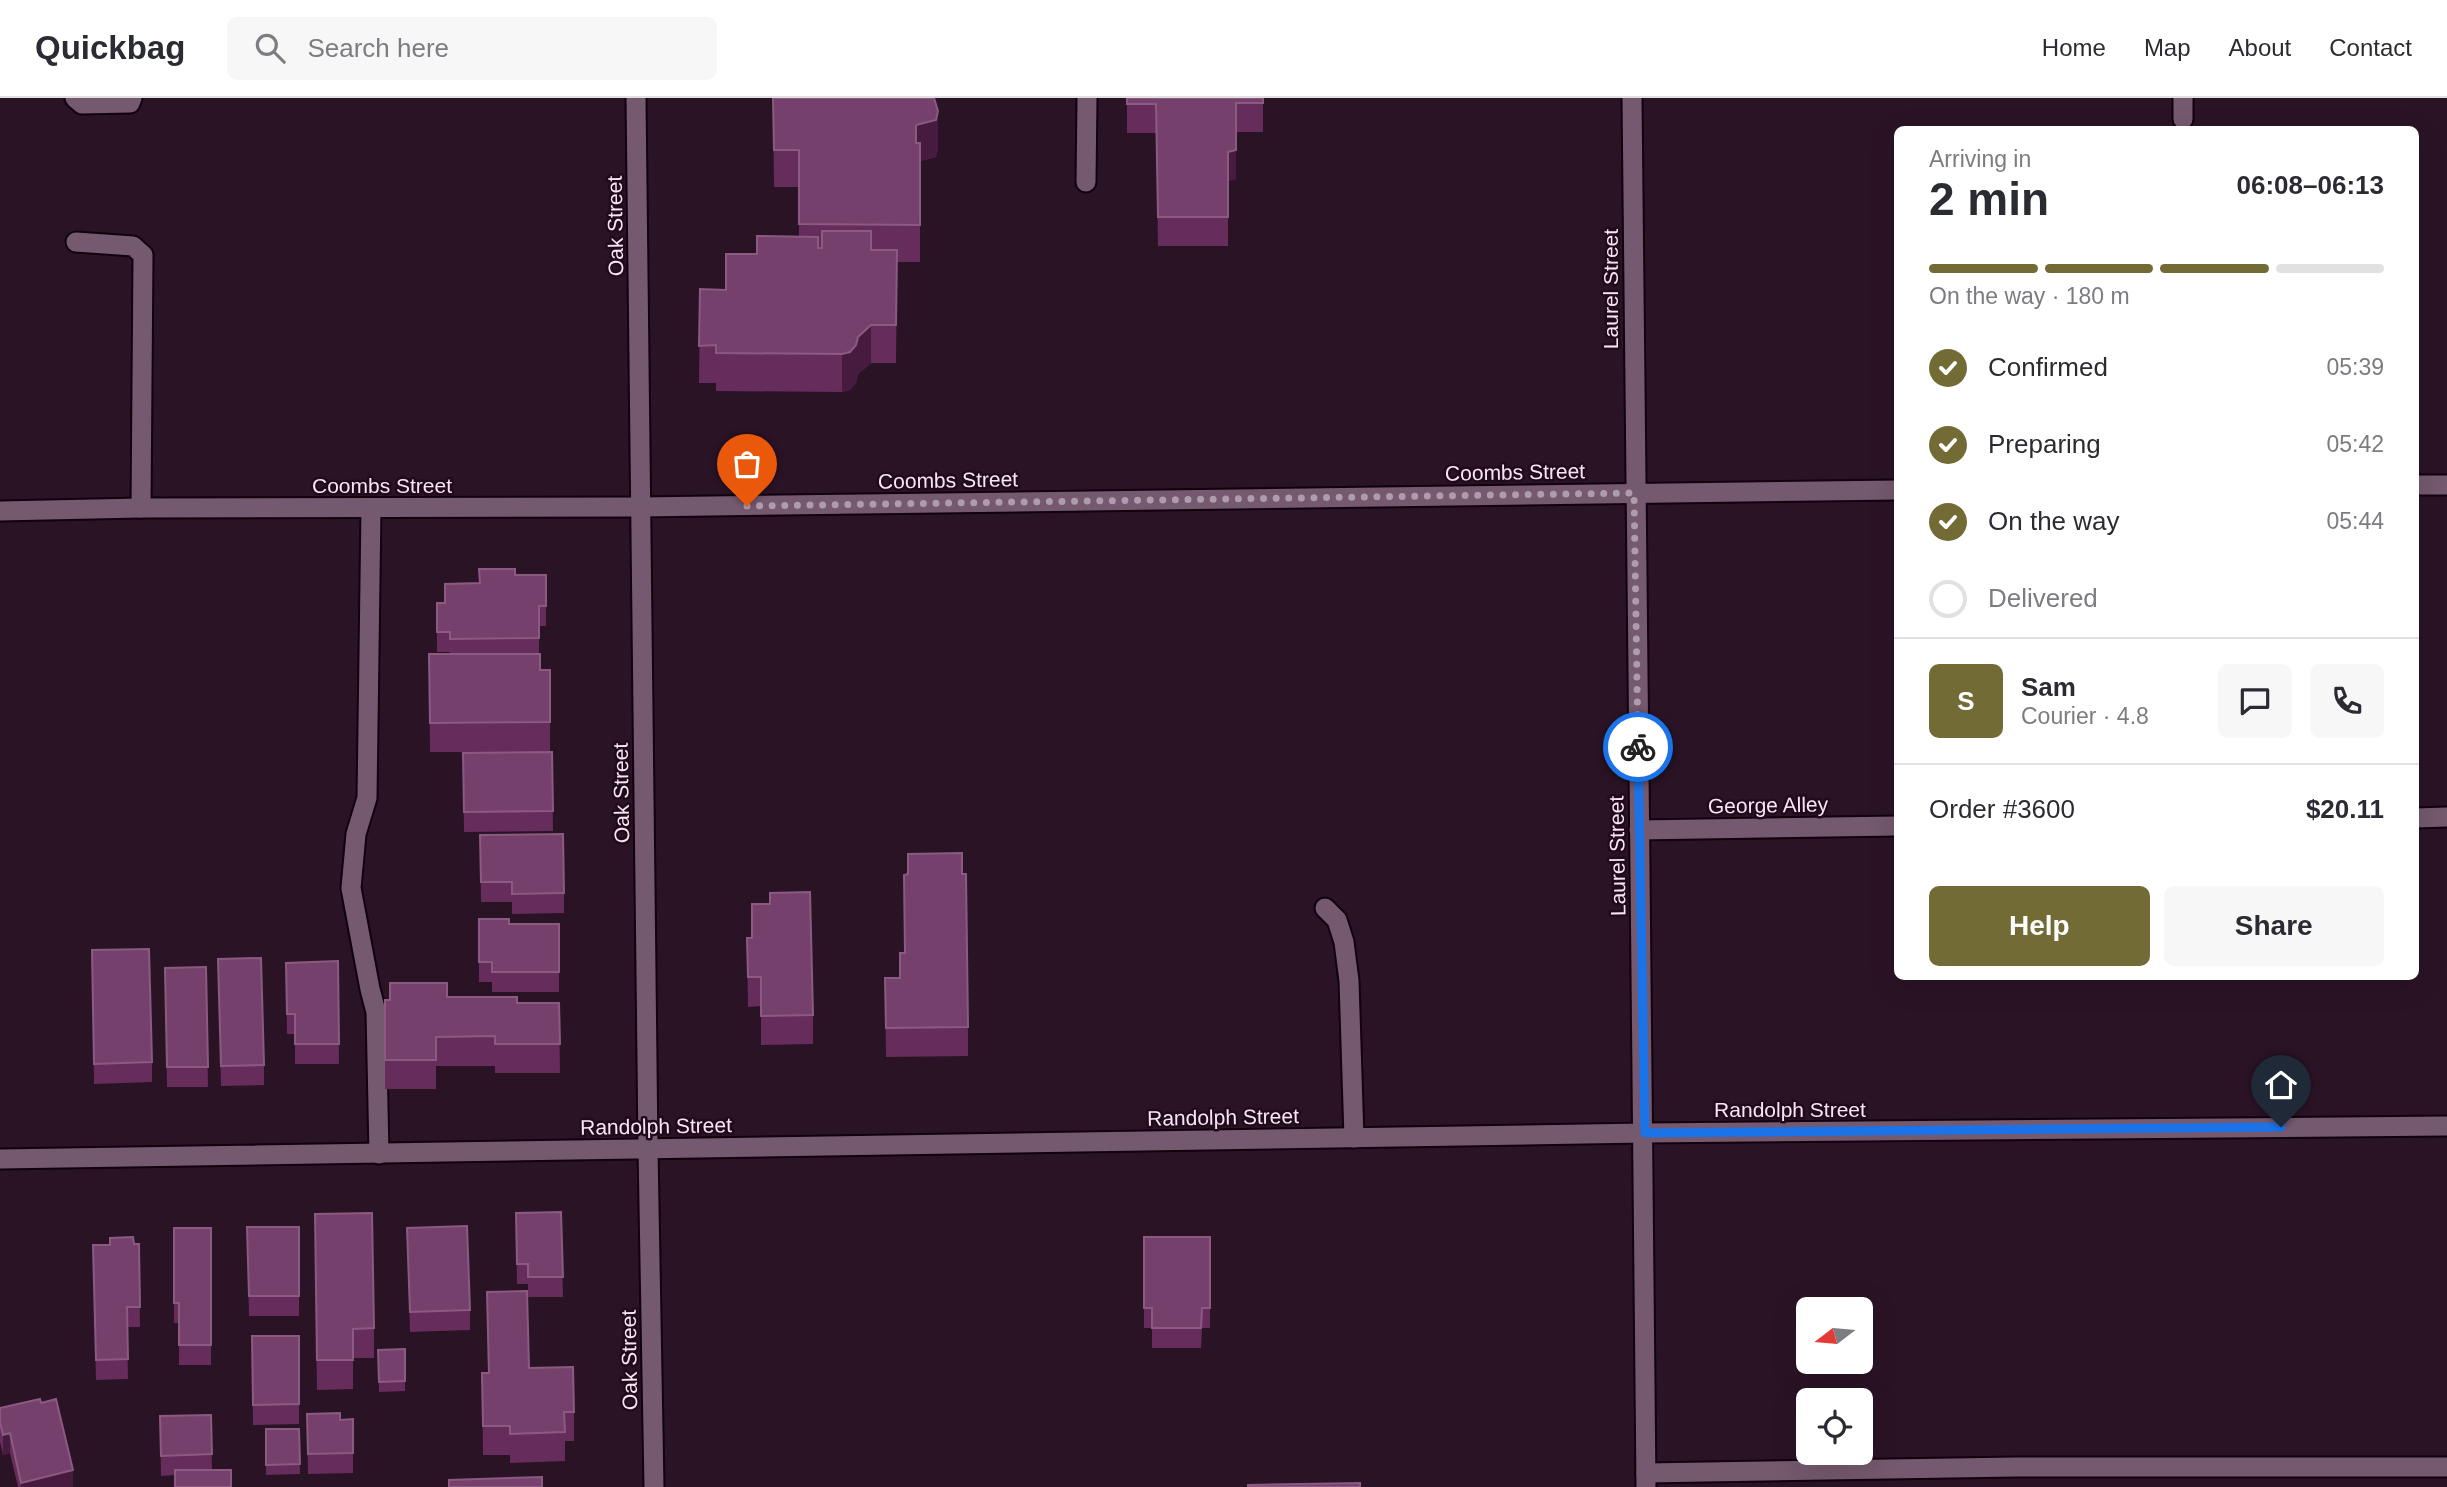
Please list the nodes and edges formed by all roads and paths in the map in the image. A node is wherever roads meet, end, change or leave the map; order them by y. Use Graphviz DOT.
graph roads {
  1 [pos="75,98"];
  2 [pos="132,98"];
  3 [pos="636,98"];
  4 [pos="1087,98"];
  5 [pos="1632,98"];
  6 [pos="2183,98"];
  7 [pos="2183,119"];
  8 [pos="1086,182"];
  9 [pos="76,242"];
  10 [pos="2419,485"];
  11 [pos="2447,485"];
  12 [pos="1894,490"];
  13 [pos="1634,493"];
  14 [pos="640,507"];
  15 [pos="141,508"];
  16 [pos="371,508"];
  17 [pos="0,511"];
  18 [pos="2447,817"];
  19 [pos="2419,818"];
  20 [pos="1894,826"];
  21 [pos="1639,830"];
  22 [pos="1325,908"];
  23 [pos="2447,1126"];
  24 [pos="1645,1133"];
  25 [pos="1354,1138"];
  26 [pos="648,1149"];
  27 [pos="379,1154"];
  28 [pos="0,1159"];
  29 [pos="2447,1467"];
  30 [pos="1646,1480"];
  31 [pos="654,1487"];
  1 -- 2 [label="street"];
  3 -- 14 [label="street, Oak Street"];
  4 -- 8 [label="street"];
  5 -- 13 [label="street, Laurel Street"];
  6 -- 7 [label="street"];
  9 -- 15 [label="street"];
  10 -- 11 [label="street"];
  12 -- 13 [label="street, Coombs Street"];
  13 -- 14 [label="street, Coombs Street"];
  13 -- 21 [label="street, Laurel Street"];
  14 -- 16 [label="street, Coombs Street"];
  14 -- 26 [label="street, Oak Street"];
  15 -- 16 [label="street, Coombs Street"];
  15 -- 17 [label="street, Coombs Street"];
  16 -- 27 [label="street"];
  18 -- 19 [label="street"];
  20 -- 21 [label="street, George Alley"];
  21 -- 24 [label="street, Laurel Street"];
  22 -- 25 [label="street"];
  23 -- 24 [label="street, Randolph Street"];
  24 -- 25 [label="street, Randolph Street"];
  24 -- 30 [label="street, Laurel Street"];
  25 -- 26 [label="street, Randolph Street"];
  26 -- 27 [label="street, Randolph Street"];
  26 -- 31 [label="street, Oak Street"];
  27 -- 28 [label="street, Randolph Street"];
  29 -- 30 [label="street"];
}
